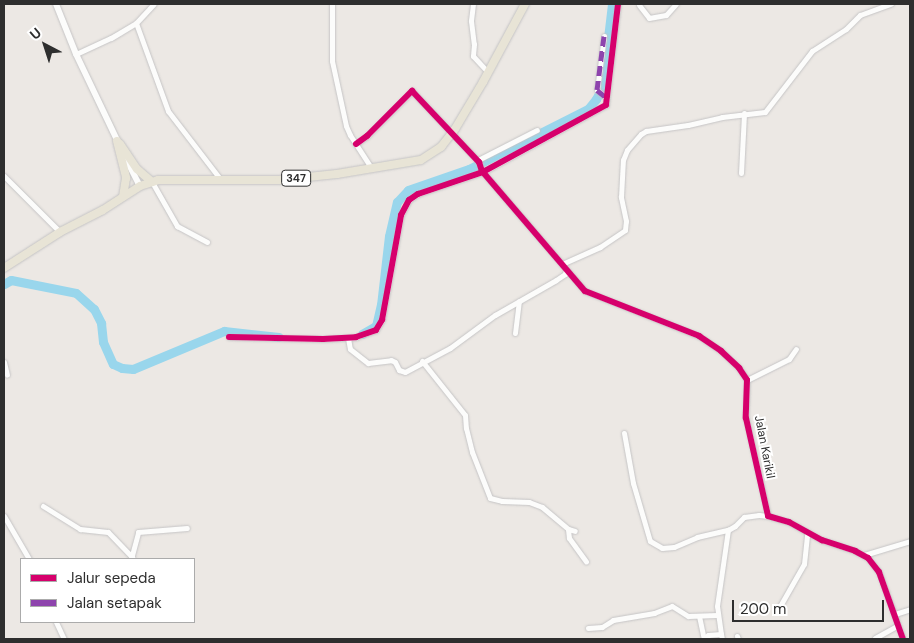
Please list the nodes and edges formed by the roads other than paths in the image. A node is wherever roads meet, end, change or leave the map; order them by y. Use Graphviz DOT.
graph roads {
  1 [pos="56,4"];
  2 [pos="154,4"];
  3 [pos="332,4"];
  4 [pos="473,4"];
  5 [pos="525,4"];
  6 [pos="618,4"];
  7 [pos="676,4"];
  8 [pos="891,4"];
  9 [pos="639,5"];
  10 [pos="136,23"];
  11 [pos="604,36"];
  12 [pos="76,54"];
  13 [pos="488,72"];
  14 [pos="606,98"];
  15 [pos="744,113"];
  16 [pos="537,130"];
  17 [pos="451,134"];
  18 [pos="117,141"];
  19 [pos="356,144"];
  20 [pos="478,161"];
  21 [pos="372,168"];
  22 [pos="482,172"];
  23 [pos="741,173"];
  24 [pos="5,180"];
  25 [pos="221,181"];
  26 [pos="152,182"];
  27 [pos="140,186"];
  28 [pos="123,196"];
  29 [pos="60,232"];
  30 [pos="207,242"];
  31 [pos="562,264"];
  32 [pos="4,268"];
  33 [pos="566,270"];
  34 [pos="518,301"];
  35 [pos="516,333"];
  36 [pos="229,337"];
  37 [pos="348,338"];
  38 [pos="796,348"];
  39 [pos="422,361"];
  40 [pos="4,362"];
  41 [pos="8,375"];
  42 [pos="747,380"];
  43 [pos="624,433"];
  44 [pos="43,506"];
  45 [pos="4,516"];
  46 [pos="768,516"];
  47 [pos="187,528"];
  48 [pos="568,529"];
  49 [pos="728,530"];
  50 [pos="575,531"];
  51 [pos="807,533"];
  52 [pos="910,541"];
  53 [pos="864,555"];
  54 [pos="28,558"];
  55 [pos="131,558"];
  56 [pos="586,561"];
  57 [pos="780,606"];
  58 [pos="910,609"];
  59 [pos="895,614"];
  60 [pos="717,615"];
  61 [pos="699,616"];
  62 [pos="56,623"];
  63 [pos="897,626"];
  64 [pos="588,628"];
  65 [pos="722,637"];
  66 [pos="875,638"];
  67 [pos="64,639"];
  68 [pos="705,639"];
  69 [pos="903,639"];
  1 -- 12 [label="street"];
  2 -- 10 [label="street"];
  3 -- 19 [label="street"];
  4 -- 13 [label="street"];
  5 -- 13 [label="main road, 347"];
  6 -- 14 [label="street"];
  7 -- 9 [label="street"];
  8 -- 15 [label="street"];
  10 -- 12 [label="street"];
  10 -- 25 [label="street"];
  11 -- 14 [label="street"];
  12 -- 18 [label="street"];
  13 -- 17 [label="main road, 347"];
  14 -- 22 [label="street"];
  15 -- 23 [label="street"];
  15 -- 31 [label="street"];
  16 -- 20 [label="street"];
  17 -- 19 [label="street"];
  17 -- 20 [label="street"];
  17 -- 21 [label="main road, 347"];
  18 -- 26 [label="main road"];
  18 -- 27 [label="street"];
  18 -- 28 [label="main road"];
  19 -- 21 [label="street"];
  20 -- 22 [label="street"];
  21 -- 25 [label="main road, 347"];
  22 -- 31 [label="street"];
  22 -- 37 [label="street"];
  24 -- 29 [label="street"];
  25 -- 26 [label="main road, 347"];
  26 -- 27 [label="main road, 347"];
  26 -- 30 [label="street"];
  27 -- 28 [label="main road, 347"];
  28 -- 29 [label="main road, 347"];
  29 -- 32 [label="main road, 347"];
  31 -- 33 [label="street"];
  33 -- 34 [label="street"];
  33 -- 42 [label="street"];
  34 -- 35 [label="street"];
  34 -- 39 [label="street"];
  36 -- 37 [label="street"];
  37 -- 39 [label="street"];
  38 -- 42 [label="street"];
  39 -- 48 [label="street"];
  40 -- 41 [label="street"];
  42 -- 46 [label="street, Jalan Karikil"];
  43 -- 49 [label="street"];
  44 -- 55 [label="street"];
  45 -- 54 [label="street"];
  46 -- 49 [label="street"];
  46 -- 51 [label="street"];
  47 -- 55 [label="street"];
  48 -- 50 [label="street"];
  48 -- 56 [label="street"];
  49 -- 60 [label="street"];
  51 -- 53 [label="street"];
  51 -- 57 [label="street"];
  52 -- 53 [label="street"];
  53 -- 59 [label="street"];
  58 -- 59 [label="street"];
  59 -- 63 [label="street"];
  60 -- 61 [label="street"];
  60 -- 65 [label="street"];
  61 -- 64 [label="street"];
  61 -- 68 [label="street"];
  62 -- 67 [label="street"];
  63 -- 66 [label="street"];
  63 -- 69 [label="street"];
  65 -- 68 [label="street"];
}
